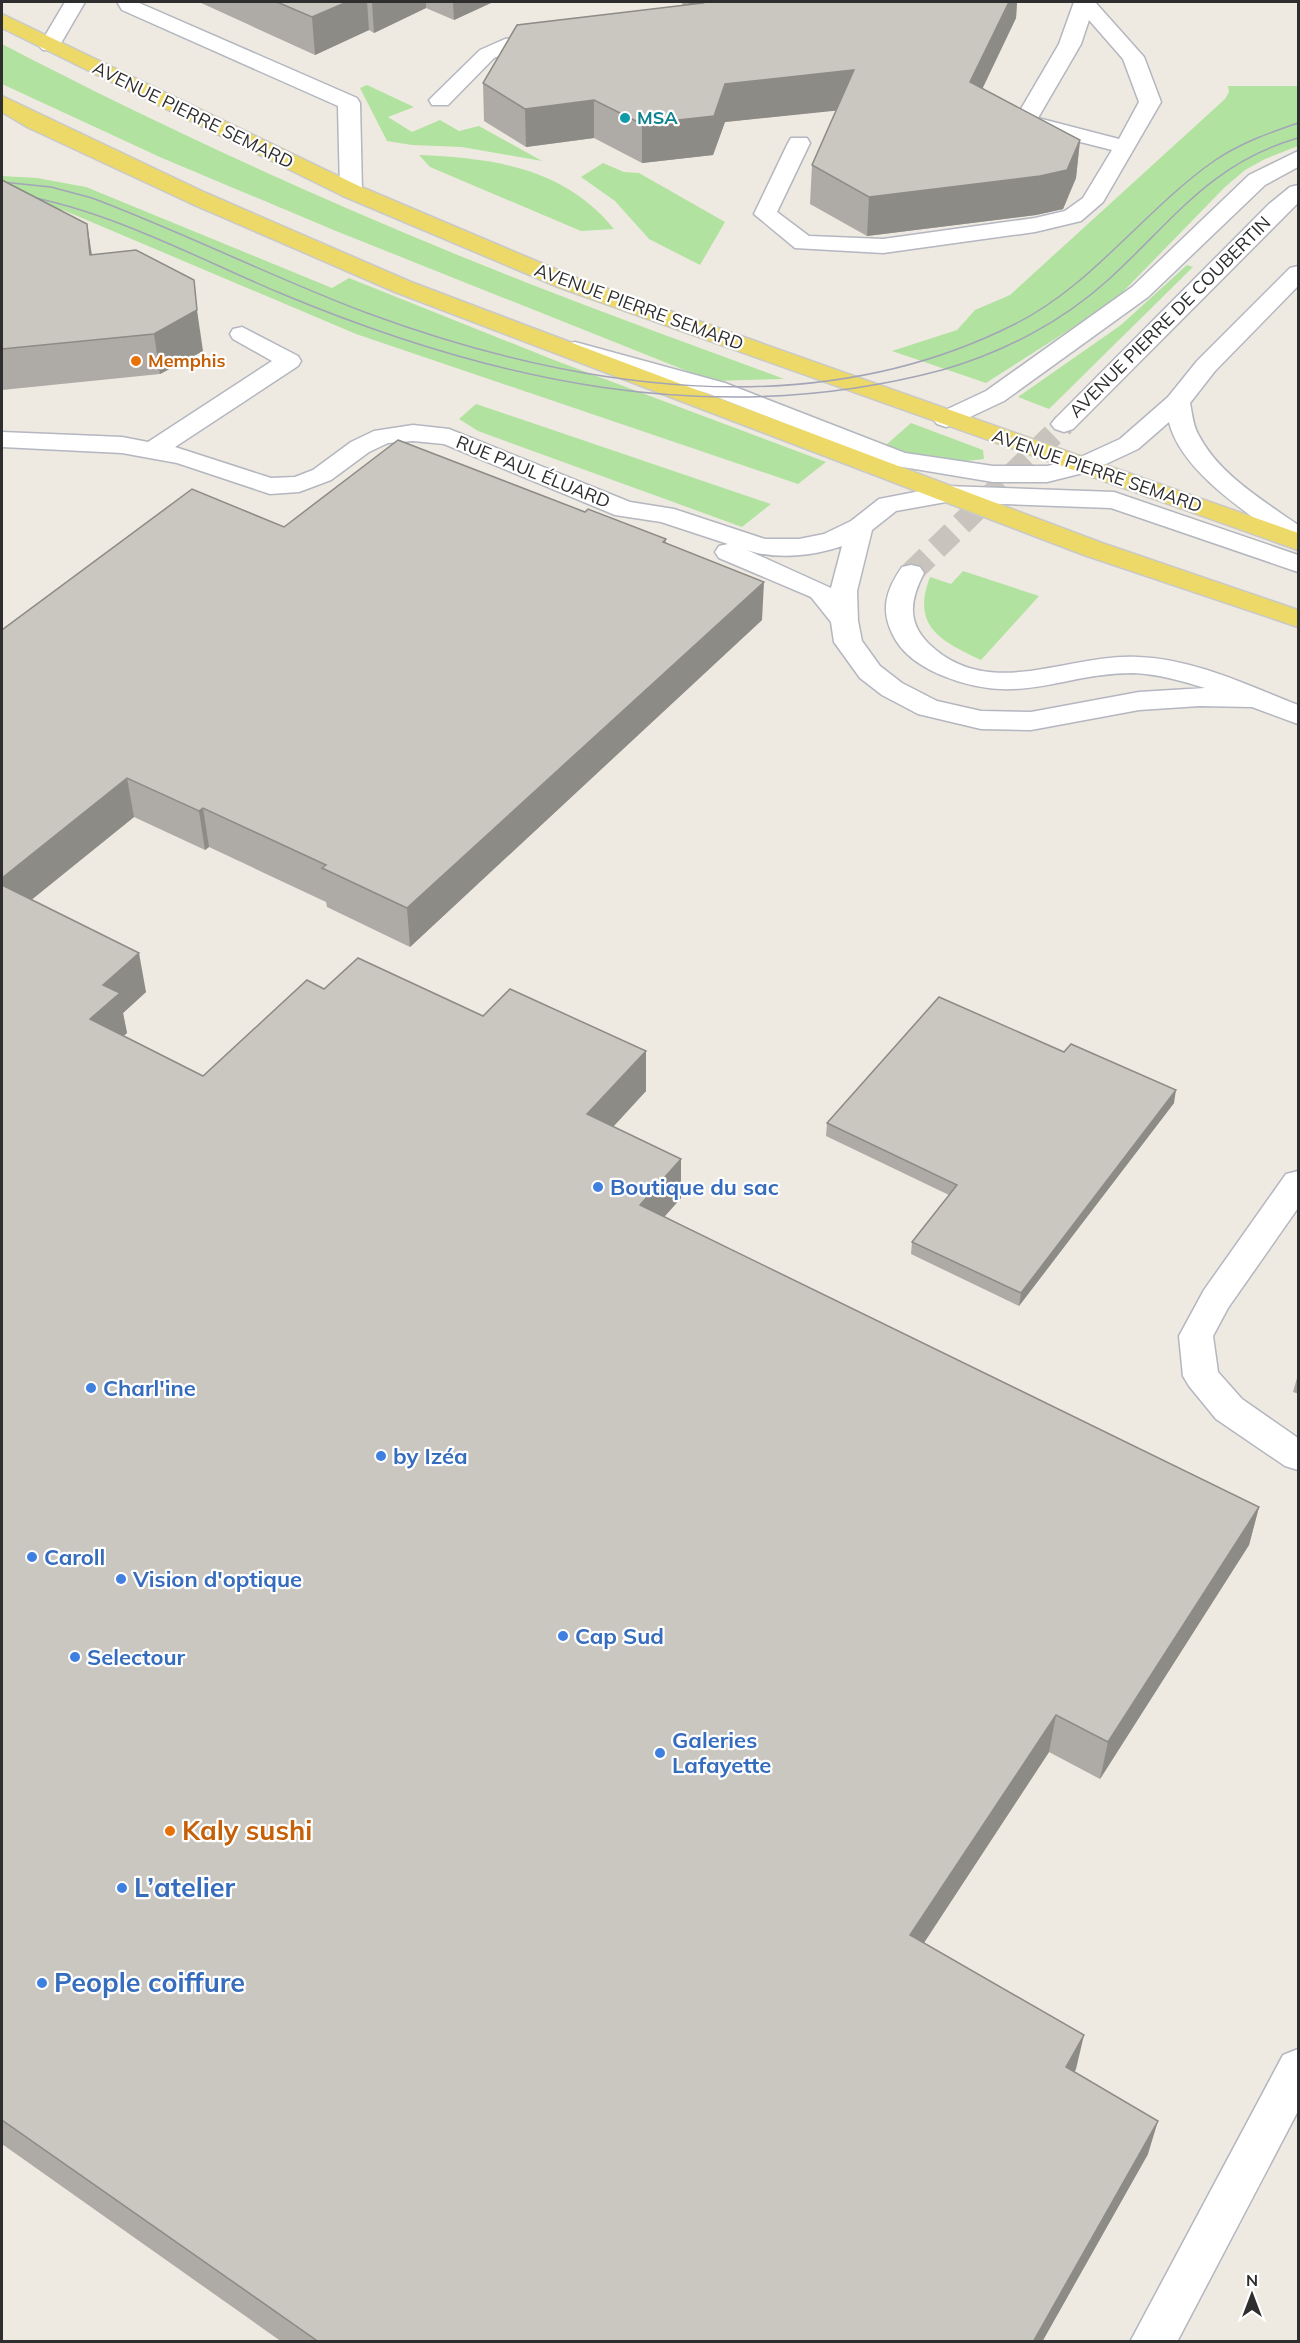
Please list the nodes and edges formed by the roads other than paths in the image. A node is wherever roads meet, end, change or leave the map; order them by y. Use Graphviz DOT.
graph roads {
  1 [pos="75,2"];
  2 [pos="127,2"];
  3 [pos="1084,2"];
  4 [pos="2,20"];
  5 [pos="569,36"];
  6 [pos="50,46"];
  7 [pos="440,100"];
  8 [pos="2,103"];
  9 [pos="800,143"];
  10 [pos="1125,147"];
  11 [pos="1299,158"];
  12 [pos="351,191"];
  13 [pos="1299,192"];
  14 [pos="1299,197"];
  15 [pos="1277,209"];
  16 [pos="1299,273"];
  17 [pos="242,334"];
  18 [pos="568,348"];
  19 [pos="1178,402"];
  20 [pos="946,419"];
  21 [pos="1064,424"];
  22 [pos="2,440"];
  23 [pos="153,450"];
  24 [pos="1082,466"];
  25 [pos="946,494"];
  26 [pos="624,509"];
  27 [pos="860,527"];
  28 [pos="1299,537"];
  29 [pos="1299,542"];
  30 [pos="1299,564"];
  31 [pos="911,573"];
  32 [pos="1299,619"];
  33 [pos="844,621"];
  34 [pos="1254,698"];
  35 [pos="1299,715"];
  36 [pos="1299,1183"];
  37 [pos="1299,1456"];
  38 [pos="1299,2069"];
  39 [pos="1152,2342"];
  1 -- 6 [label="street"];
  2 -- 12 [label="street"];
  3 -- 10 [label="street"];
  3 -- 10 [label="street"];
  4 -- 6 [label="main road, AVENUE PIERRE SEMARD"];
  5 -- 7 [label="street"];
  6 -- 12 [label="main road, AVENUE PIERRE SEMARD"];
  8 -- 18 [label="main road"];
  9 -- 10 [label="street"];
  11 -- 20 [label="street, AVENUE PIERRE DE COUBERTIN"];
  12 -- 20 [label="main road, AVENUE PIERRE SEMARD"];
  13 -- 15 [label="street, AVENUE PIERRE DE COUBERTIN"];
  14 -- 15 [label="street, AVENUE PIERRE DE COUBERTIN"];
  15 -- 21 [label="street, AVENUE PIERRE DE COUBERTIN"];
  16 -- 19 [label="street"];
  17 -- 23 [label="street"];
  18 -- 24 [label="street"];
  18 -- 25 [label="main road"];
  19 -- 24 [label="street"];
  19 -- 28 [label="street"];
  20 -- 24 [label="main road, AVENUE PIERRE SEMARD"];
  22 -- 23 [label="street, RUE PAUL ÉLUARD"];
  23 -- 26 [label="street, RUE PAUL ÉLUARD"];
  24 -- 29 [label="main road, AVENUE PIERRE SEMARD"];
  25 -- 27 [label="street, RUE PAUL ÉLUARD"];
  25 -- 30 [label="street, RUE PAUL ÉLUARD"];
  25 -- 32 [label="main road"];
  26 -- 27 [label="street, RUE PAUL ÉLUARD"];
  26 -- 33 [label="street"];
  27 -- 33 [label="street"];
  31 -- 34 [label="street"];
  33 -- 34 [label="street"];
  34 -- 35 [label="street"];
  36 -- 37 [label="street"];
  38 -- 39 [label="street"];
}
